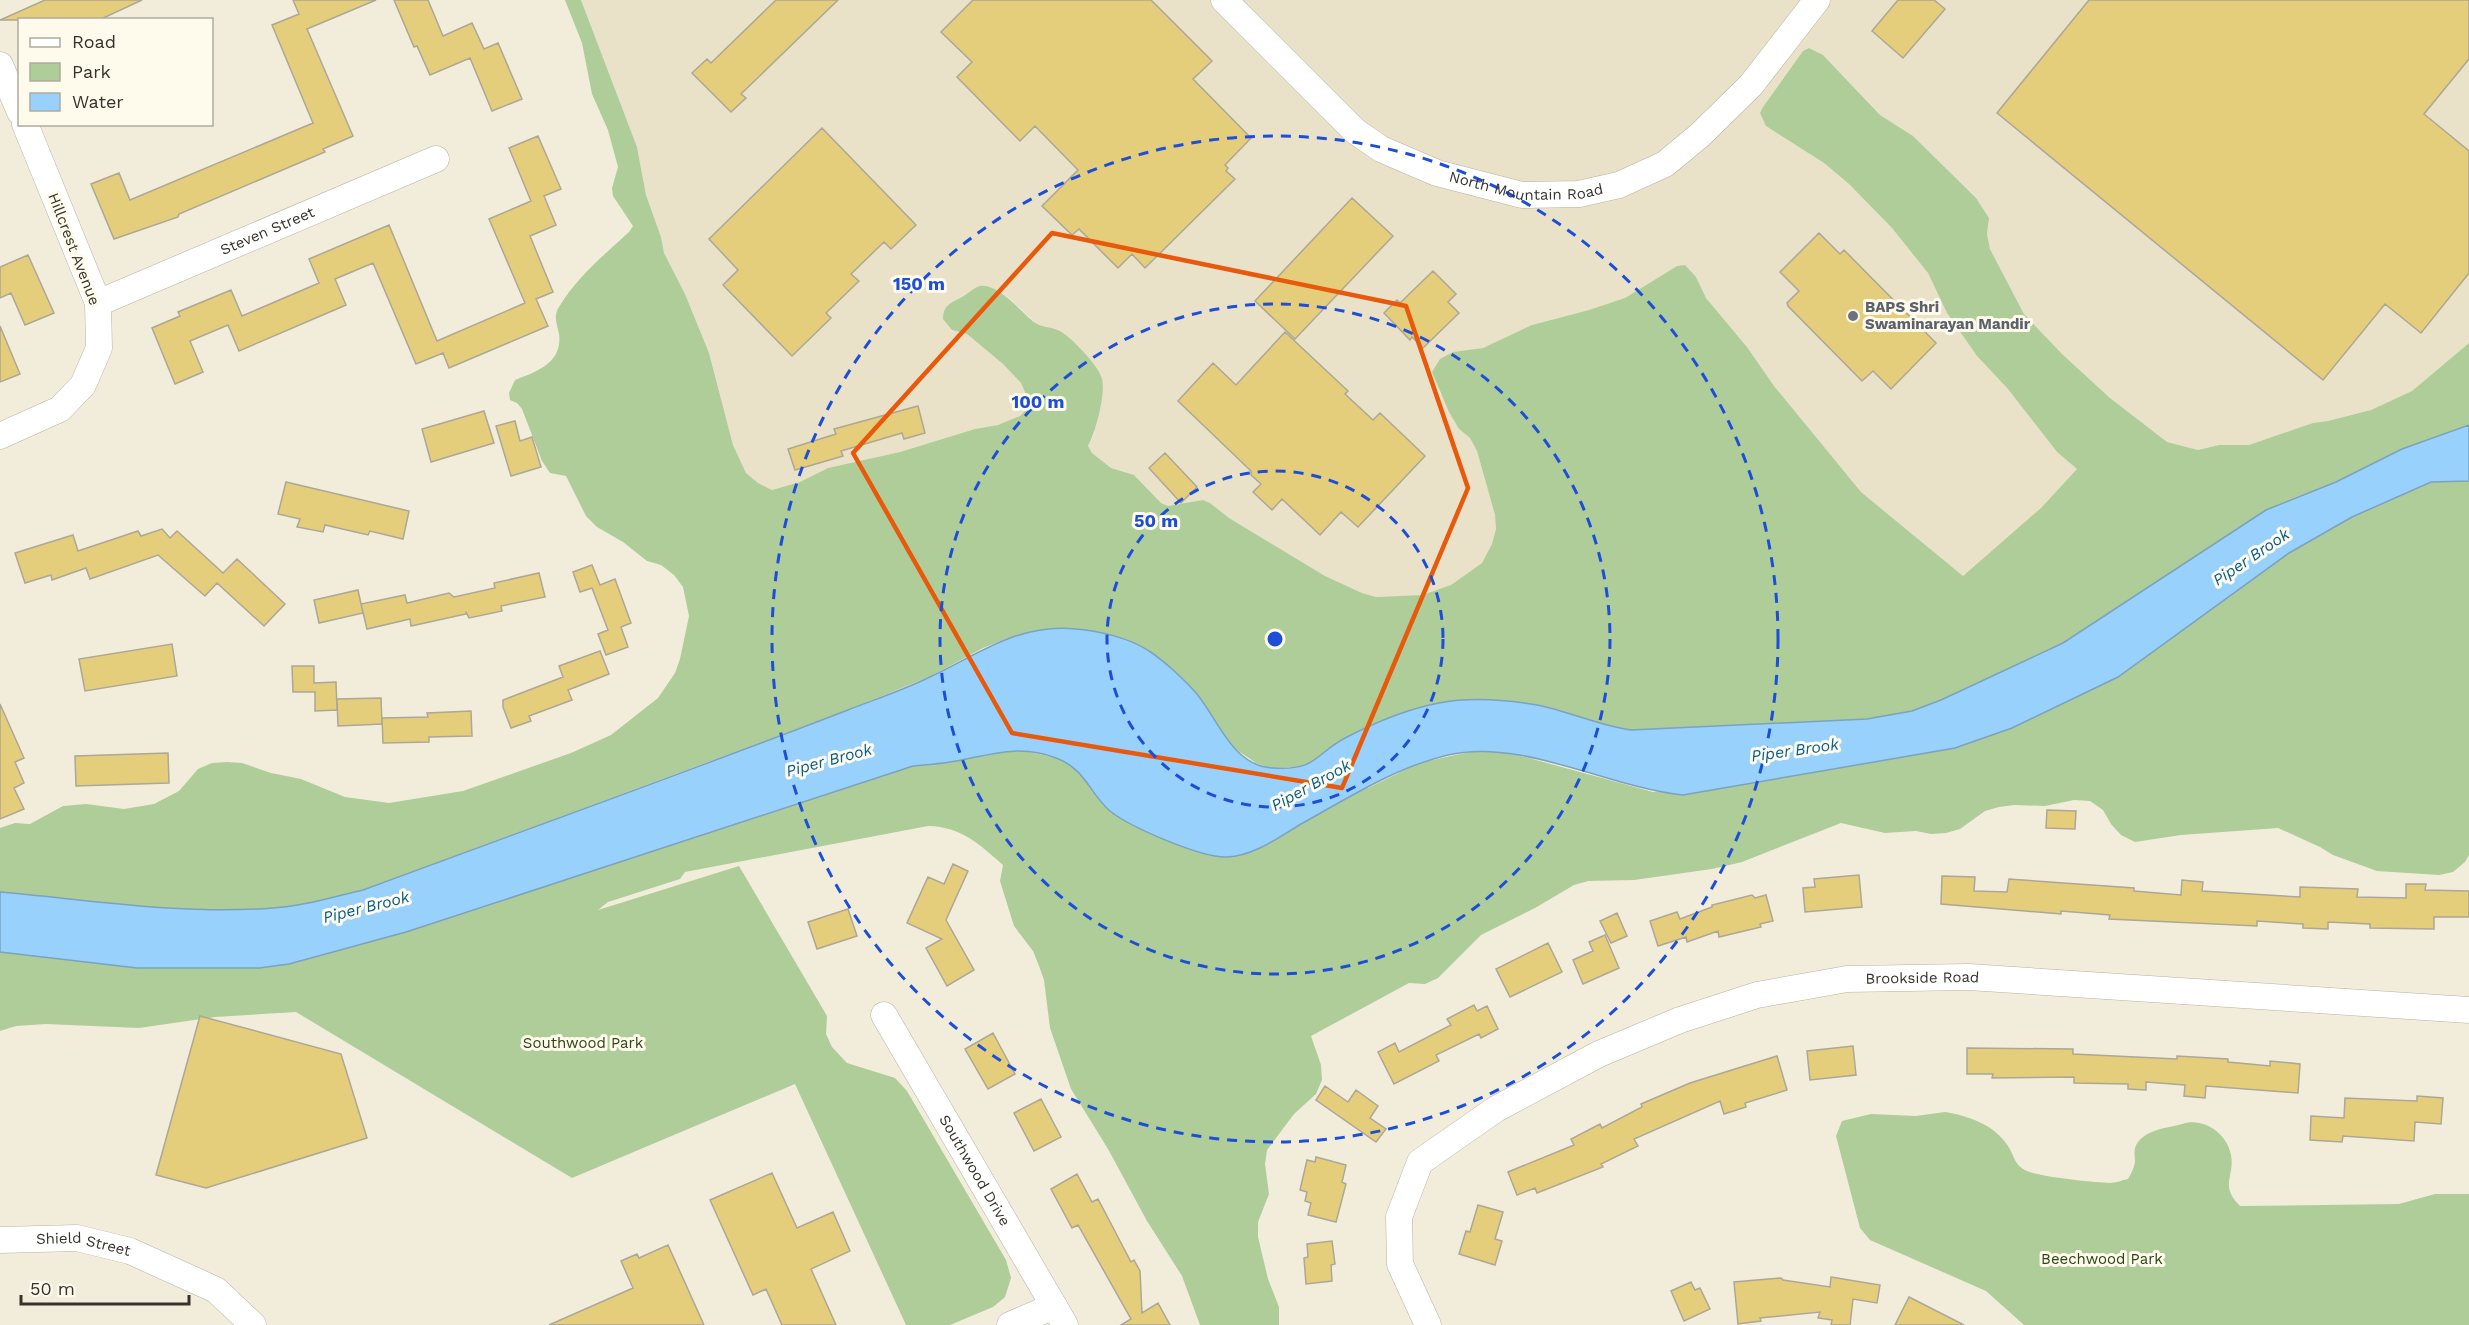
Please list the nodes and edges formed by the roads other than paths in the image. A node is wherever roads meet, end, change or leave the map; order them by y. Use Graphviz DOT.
graph roads {
  1 [pos="1224,0"];
  2 [pos="1817,0"];
  3 [pos="0,65"];
  4 [pos="18,107"];
  5 [pos="26,126"];
  6 [pos="436,159"];
  7 [pos="98,303"];
  8 [pos="0,436"];
  9 [pos="2469,1010"];
  10 [pos="884,1015"];
  11 [pos="0,1240"];
  12 [pos="1060,1315"];
  13 [pos="253,1325"];
  14 [pos="1010,1325"];
  15 [pos="1428,1325"];
  1 -- 2 [label="street, North Mountain Road"];
  3 -- 4 [label="street"];
  5 -- 7 [label="street, Hillcrest Avenue"];
  6 -- 7 [label="street, Steven Street"];
  7 -- 8 [label="street, Hillcrest Avenue"];
  9 -- 15 [label="street, Brookside Road"];
  10 -- 12 [label="street, Southwood Drive"];
  11 -- 13 [label="street, Shield Street"];
  12 -- 14 [label="street"];
}
